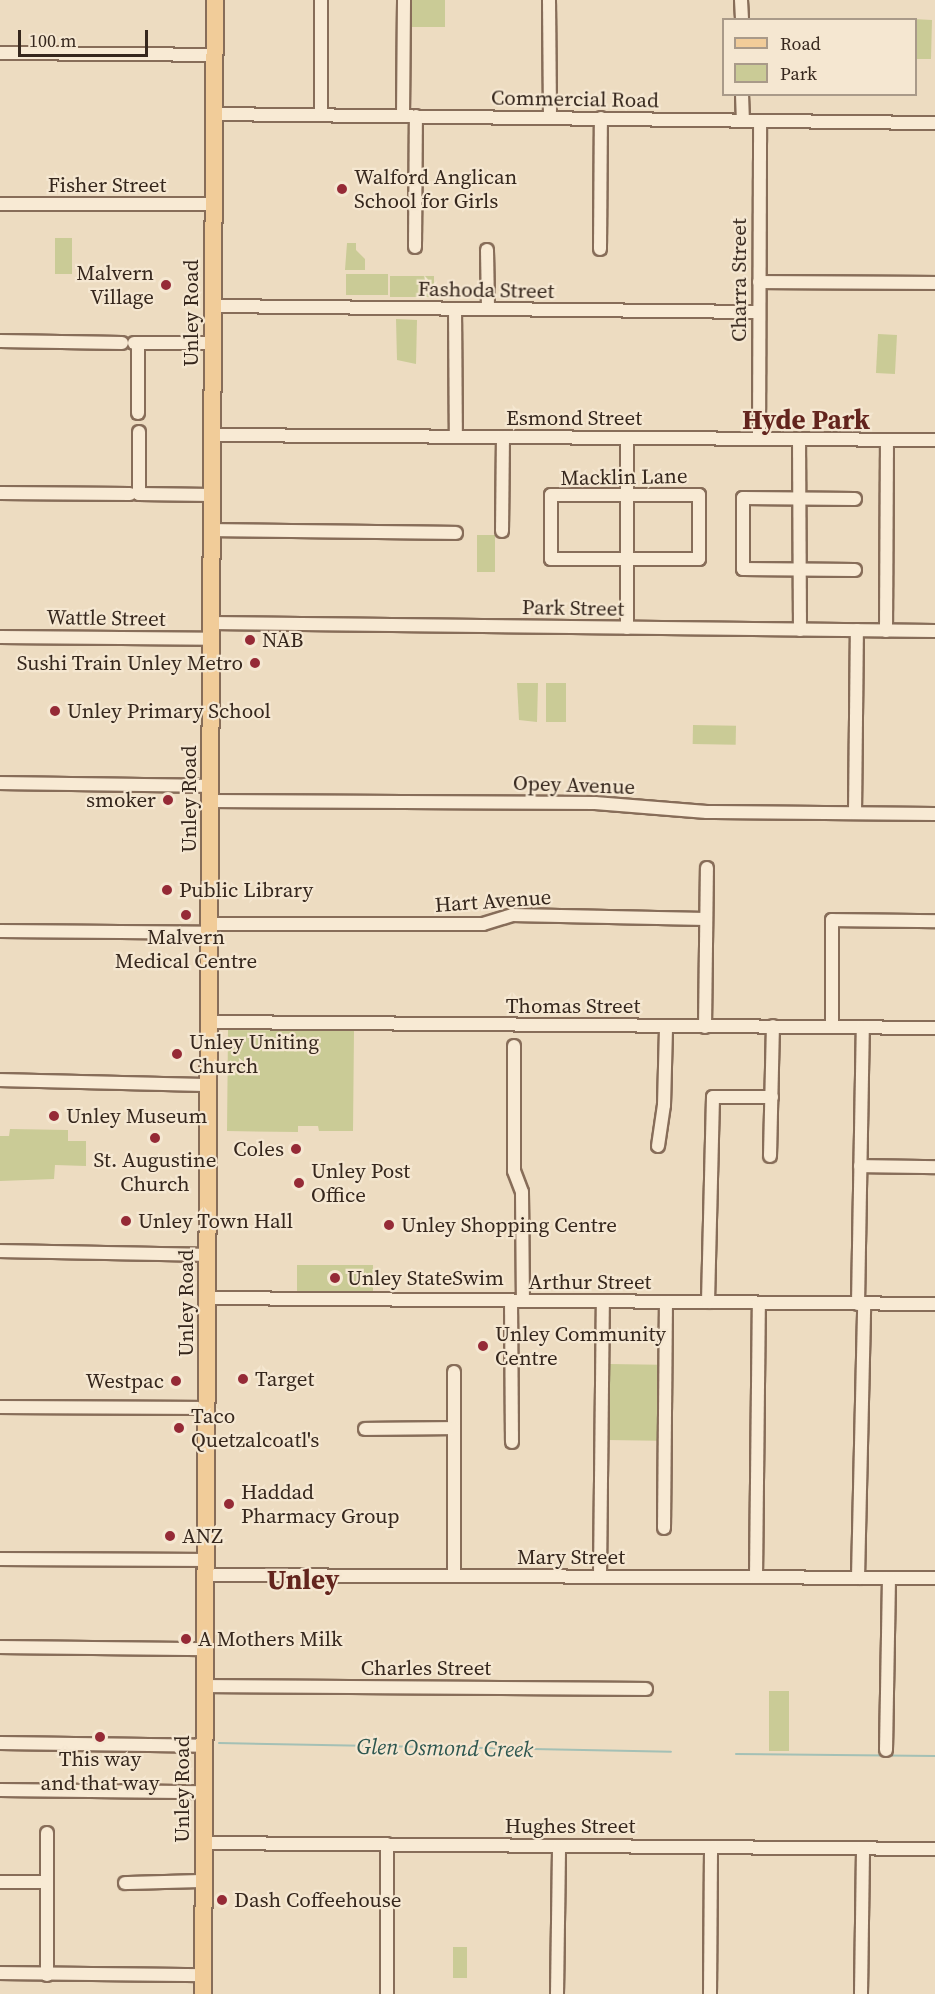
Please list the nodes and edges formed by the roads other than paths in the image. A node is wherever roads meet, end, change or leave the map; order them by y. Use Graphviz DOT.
graph roads {
  1 [pos="215,0"];
  2 [pos="321,0"];
  3 [pos="404,0"];
  4 [pos="549,0"];
  5 [pos="741,0"];
  6 [pos="742,18"];
  7 [pos="0,53"];
  8 [pos="215,55"];
  9 [pos="742,96"];
  10 [pos="214,114"];
  11 [pos="321,115"];
  12 [pos="409,116"];
  13 [pos="550,117"];
  14 [pos="601,118"];
  15 [pos="743,122"];
  16 [pos="760,122"];
  17 [pos="935,123"];
  18 [pos="0,204"];
  19 [pos="214,204"];
  20 [pos="415,247"];
  21 [pos="600,249"];
  22 [pos="487,250"];
  23 [pos="759,282"];
  24 [pos="935,283"];
  25 [pos="213,306"];
  26 [pos="455,309"];
  27 [pos="488,309"];
  28 [pos="758,312"];
  29 [pos="0,341"];
  30 [pos="131,343"];
  31 [pos="213,343"];
  32 [pos="138,413"];
  33 [pos="140,432"];
  34 [pos="213,435"];
  35 [pos="456,437"];
  36 [pos="503,437"];
  37 [pos="627,438"];
  38 [pos="759,439"];
  39 [pos="799,439"];
  40 [pos="887,440"];
  41 [pos="935,440"];
  42 [pos="0,493"];
  43 [pos="134,494"];
  44 [pos="212,495"];
  45 [pos="627,495"];
  46 [pos="800,499"];
  47 [pos="855,499"];
  48 [pos="212,530"];
  49 [pos="502,531"];
  50 [pos="456,533"];
  51 [pos="627,559"];
  52 [pos="800,569"];
  53 [pos="855,570"];
  54 [pos="627,628"];
  55 [pos="800,630"];
  56 [pos="857,630"];
  57 [pos="212,631"];
  58 [pos="886,631"];
  59 [pos="935,631"];
  60 [pos="0,637"];
  61 [pos="0,783"];
  62 [pos="211,793"];
  63 [pos="855,813"];
  64 [pos="935,814"];
  65 [pos="706,868"];
  66 [pos="706,919"];
  67 [pos="935,921"];
  68 [pos="210,929"];
  69 [pos="0,931"];
  70 [pos="210,1022"];
  71 [pos="773,1026"];
  72 [pos="832,1026"];
  73 [pos="666,1027"];
  74 [pos="705,1027"];
  75 [pos="863,1027"];
  76 [pos="935,1028"];
  77 [pos="514,1046"];
  78 [pos="0,1080"];
  79 [pos="209,1085"];
  80 [pos="772,1097"];
  81 [pos="658,1146"];
  82 [pos="770,1156"];
  83 [pos="860,1166"];
  84 [pos="935,1167"];
  85 [pos="0,1251"];
  86 [pos="208,1255"];
  87 [pos="208,1298"];
  88 [pos="517,1301"];
  89 [pos="603,1301"];
  90 [pos="666,1302"];
  91 [pos="708,1302"];
  92 [pos="759,1303"];
  93 [pos="861,1304"];
  94 [pos="935,1304"];
  95 [pos="454,1372"];
  96 [pos="0,1407"];
  97 [pos="207,1408"];
  98 [pos="454,1428"];
  99 [pos="365,1429"];
  100 [pos="512,1442"];
  101 [pos="664,1528"];
  102 [pos="0,1559"];
  103 [pos="206,1567"];
  104 [pos="454,1575"];
  105 [pos="600,1576"];
  106 [pos="756,1577"];
  107 [pos="858,1578"];
  108 [pos="889,1578"];
  109 [pos="935,1578"];
  110 [pos="0,1647"];
  111 [pos="206,1649"];
  112 [pos="205,1686"];
  113 [pos="646,1689"];
  114 [pos="0,1743"];
  115 [pos="205,1746"];
  116 [pos="886,1750"];
  117 [pos="0,1790"];
  118 [pos="204,1792"];
  119 [pos="47,1833"];
  120 [pos="204,1843"];
  121 [pos="387,1844"];
  122 [pos="559,1846"];
  123 [pos="711,1847"];
  124 [pos="863,1848"];
  125 [pos="935,1849"];
  126 [pos="204,1881"];
  127 [pos="0,1882"];
  128 [pos="47,1882"];
  129 [pos="125,1883"];
  130 [pos="0,1973"];
  131 [pos="47,1975"];
  132 [pos="203,1975"];
  133 [pos="203,1994"];
  134 [pos="387,1994"];
  135 [pos="557,1994"];
  136 [pos="710,1994"];
  137 [pos="861,1994"];
  1 -- 8 [label="main road, Unley Road"];
  2 -- 11 [label="street"];
  3 -- 12 [label="street"];
  4 -- 13 [label="street"];
  5 -- 6 [label="street"];
  7 -- 8 [label="street"];
  8 -- 10 [label="main road, Unley Road"];
  9 -- 15 [label="street"];
  10 -- 11 [label="street, Commercial Road"];
  10 -- 19 [label="main road, Unley Road"];
  11 -- 12 [label="street, Commercial Road"];
  12 -- 13 [label="street, Commercial Road"];
  12 -- 20 [label="street"];
  13 -- 14 [label="street, Commercial Road"];
  14 -- 15 [label="street, Commercial Road"];
  14 -- 21 [label="street"];
  15 -- 16 [label="street, Commercial Road"];
  16 -- 17 [label="street, Commercial Road"];
  16 -- 23 [label="street, Charra Street"];
  18 -- 19 [label="street, Fisher Street"];
  19 -- 25 [label="main road, Unley Road"];
  22 -- 27 [label="street"];
  23 -- 24 [label="street"];
  23 -- 28 [label="street, Charra Street"];
  25 -- 26 [label="street, Fashoda Street"];
  25 -- 31 [label="main road, Unley Road"];
  26 -- 27 [label="street, Fashoda Street"];
  26 -- 35 [label="street"];
  27 -- 28 [label="street, Fashoda Street"];
  28 -- 38 [label="street, Charra Street"];
  29 -- 30 [label="street"];
  30 -- 31 [label="street"];
  30 -- 32 [label="street"];
  31 -- 34 [label="main road, Unley Road"];
  33 -- 43 [label="street"];
  34 -- 35 [label="street, Esmond Street"];
  34 -- 44 [label="main road, Unley Road"];
  35 -- 36 [label="street, Esmond Street"];
  36 -- 37 [label="street, Esmond Street"];
  36 -- 49 [label="street"];
  37 -- 38 [label="street, Esmond Street"];
  37 -- 45 [label="street"];
  38 -- 39 [label="street, Esmond Street"];
  39 -- 40 [label="street, Esmond Street"];
  39 -- 46 [label="street"];
  40 -- 41 [label="street, Esmond Street"];
  40 -- 58 [label="street"];
  42 -- 43 [label="street"];
  43 -- 44 [label="street"];
  44 -- 48 [label="main road, Unley Road"];
  45 -- 51 [label="street"];
  45 -- 51 [label="street, Macklin Lane"];
  45 -- 51 [label="street, Macklin Lane"];
  46 -- 47 [label="street"];
  46 -- 52 [label="street"];
  46 -- 52 [label="street"];
  48 -- 50 [label="street"];
  48 -- 57 [label="main road, Unley Road"];
  51 -- 54 [label="street"];
  52 -- 53 [label="street"];
  52 -- 55 [label="street"];
  54 -- 55 [label="street, Park Street"];
  54 -- 57 [label="street, Park Street"];
  55 -- 56 [label="street, Park Street"];
  56 -- 58 [label="street, Park Street"];
  56 -- 63 [label="street"];
  57 -- 60 [label="street, Wattle Street"];
  57 -- 62 [label="main road, Unley Road"];
  58 -- 59 [label="street, Park Street"];
  61 -- 62 [label="street, Opey Avenue"];
  62 -- 63 [label="street, Opey Avenue"];
  62 -- 68 [label="main road, Unley Road"];
  63 -- 64 [label="street, Opey Avenue"];
  65 -- 66 [label="street"];
  66 -- 68 [label="street, Hart Avenue"];
  66 -- 74 [label="street"];
  67 -- 72 [label="street"];
  68 -- 69 [label="street, Hart Avenue"];
  68 -- 70 [label="main road, Unley Road"];
  70 -- 73 [label="street, Thomas Street"];
  70 -- 79 [label="main road, Unley Road"];
  71 -- 72 [label="street, Thomas Street"];
  71 -- 74 [label="street, Thomas Street"];
  71 -- 80 [label="street"];
  72 -- 75 [label="street, Thomas Street"];
  73 -- 74 [label="street, Thomas Street"];
  73 -- 81 [label="street"];
  75 -- 76 [label="street, Thomas Street"];
  75 -- 83 [label="street"];
  77 -- 88 [label="street"];
  78 -- 79 [label="street"];
  79 -- 86 [label="main road, Unley Road"];
  80 -- 82 [label="street"];
  80 -- 91 [label="street"];
  83 -- 84 [label="street"];
  83 -- 93 [label="street"];
  85 -- 86 [label="street"];
  86 -- 87 [label="main road, Unley Road"];
  87 -- 88 [label="street, Arthur Street"];
  87 -- 97 [label="main road, Unley Road"];
  88 -- 89 [label="street, Arthur Street"];
  88 -- 100 [label="street"];
  89 -- 90 [label="street, Arthur Street"];
  89 -- 105 [label="street"];
  90 -- 91 [label="street, Arthur Street"];
  90 -- 101 [label="street"];
  91 -- 92 [label="street, Arthur Street"];
  92 -- 93 [label="street, Arthur Street"];
  92 -- 106 [label="street"];
  93 -- 94 [label="street, Arthur Street"];
  93 -- 107 [label="street"];
  95 -- 98 [label="street"];
  96 -- 97 [label="street"];
  97 -- 103 [label="main road, Unley Road"];
  98 -- 99 [label="street"];
  98 -- 104 [label="street"];
  102 -- 103 [label="street, Mary Street"];
  103 -- 104 [label="street, Mary Street"];
  103 -- 111 [label="main road, Unley Road"];
  104 -- 105 [label="street, Mary Street"];
  105 -- 106 [label="street, Mary Street"];
  106 -- 107 [label="street, Mary Street"];
  107 -- 108 [label="street, Mary Street"];
  108 -- 109 [label="street, Mary Street"];
  108 -- 116 [label="street"];
  110 -- 111 [label="street"];
  111 -- 112 [label="main road, Unley Road"];
  112 -- 113 [label="street, Charles Street"];
  112 -- 115 [label="main road, Unley Road"];
  114 -- 115 [label="street"];
  115 -- 118 [label="main road, Unley Road"];
  117 -- 118 [label="street"];
  118 -- 120 [label="main road, Unley Road"];
  119 -- 128 [label="street"];
  120 -- 121 [label="street, Hughes Street"];
  120 -- 126 [label="main road, Unley Road"];
  121 -- 122 [label="street, Hughes Street"];
  121 -- 134 [label="street"];
  122 -- 123 [label="street, Hughes Street"];
  122 -- 135 [label="street"];
  123 -- 124 [label="street, Hughes Street"];
  123 -- 136 [label="street"];
  124 -- 125 [label="street, Hughes Street"];
  124 -- 137 [label="street"];
  126 -- 129 [label="street"];
  126 -- 132 [label="main road, Unley Road"];
  127 -- 128 [label="street"];
  128 -- 131 [label="street"];
  130 -- 131 [label="street"];
  131 -- 132 [label="street"];
  132 -- 133 [label="main road, Unley Road"];
}
